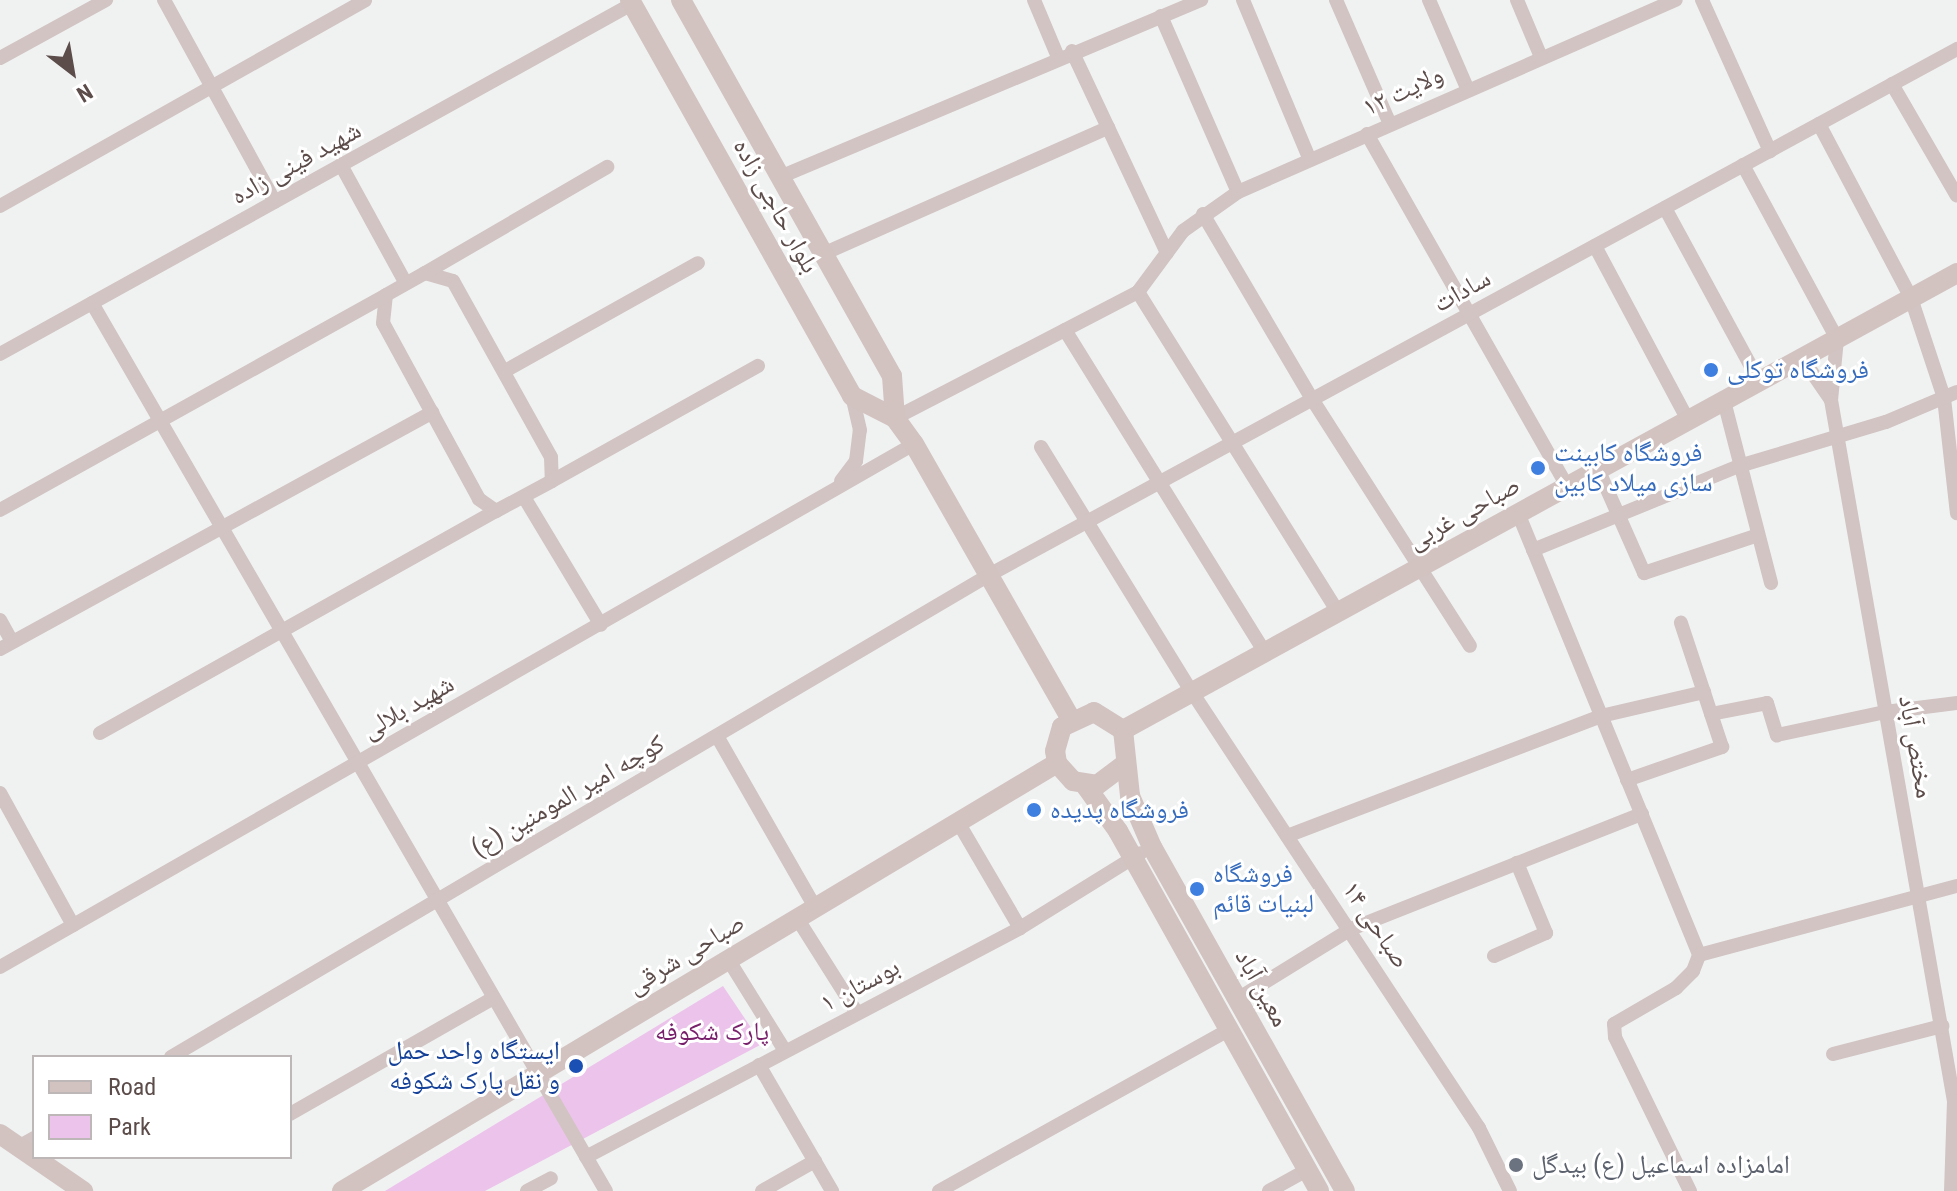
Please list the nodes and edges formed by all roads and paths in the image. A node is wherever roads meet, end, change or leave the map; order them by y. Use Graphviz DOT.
graph roads {
  1 [pos="106,0"];
  2 [pos="164,0"];
  3 [pos="365,0"];
  4 [pos="681,0"];
  5 [pos="1034,0"];
  6 [pos="1201,0"];
  7 [pos="1243,0"];
  8 [pos="1336,0"];
  9 [pos="1429,0"];
  10 [pos="1517,0"];
  11 [pos="1676,0"];
  12 [pos="1702,0"];
  13 [pos="626,6"];
  14 [pos="1161,16"];
  15 [pos="1957,49"];
  16 [pos="1065,54"];
  17 [pos="1541,57"];
  18 [pos="0,58"];
  19 [pos="1892,84"];
  20 [pos="212,88"];
  21 [pos="1467,88"];
  22 [pos="1390,124"];
  23 [pos="1819,124"];
  24 [pos="1108,128"];
  25 [pos="1367,134"];
  26 [pos="1770,151"];
  27 [pos="1310,160"];
  28 [pos="341,165"];
  29 [pos="1743,165"];
  30 [pos="607,167"];
  31 [pos="780,177"];
  32 [pos="1238,192"];
  33 [pos="1957,196"];
  34 [pos="275,202"];
  35 [pos="0,206"];
  36 [pos="1665,208"];
  37 [pos="1203,214"];
  38 [pos="1595,246"];
  39 [pos="1167,253"];
  40 [pos="823,254"];
  41 [pos="698,263"];
  42 [pos="425,273"];
  43 [pos="1957,273"];
  44 [pos="405,282"];
  45 [pos="1138,292"];
  46 [pos="386,295"];
  47 [pos="1911,298"];
  48 [pos="92,303"];
  49 [pos="1469,314"];
  50 [pos="1065,330"];
  51 [pos="1837,339"];
  52 [pos="0,354"];
  53 [pos="1802,358"];
  54 [pos="758,366"];
  55 [pos="505,371"];
  56 [pos="1759,381"];
  57 [pos="1951,395"];
  58 [pos="852,396"];
  59 [pos="1312,399"];
  60 [pos="1831,400"];
  61 [pos="1724,401"];
  62 [pos="432,412"];
  63 [pos="895,418"];
  64 [pos="1688,420"];
  65 [pos="160,421"];
  66 [pos="1836,438"];
  67 [pos="1233,442"];
  68 [pos="914,444"];
  69 [pos="1041,447"];
  70 [pos="1739,466"];
  71 [pos="1598,469"];
  72 [pos="1162,480"];
  73 [pos="552,481"];
  74 [pos="837,486"];
  75 [pos="1567,486"];
  76 [pos="524,497"];
  77 [pos="0,510"];
  78 [pos="496,511"];
  79 [pos="1518,513"];
  80 [pos="1617,513"];
  81 [pos="1957,513"];
  82 [pos="1085,522"];
  83 [pos="221,526"];
  84 [pos="1758,535"];
  85 [pos="1533,550"];
  86 [pos="1422,566"];
  87 [pos="989,575"];
  88 [pos="1771,583"];
  89 [pos="1338,612"];
  90 [pos="0,620"];
  91 [pos="1681,623"];
  92 [pos="601,625"];
  93 [pos="284,632"];
  94 [pos="6,646"];
  95 [pos="1470,646"];
  96 [pos="1265,652"];
  97 [pos="1192,692"];
  98 [pos="1704,692"];
  99 [pos="1957,703"];
  100 [pos="1885,712"];
  101 [pos="1711,714"];
  102 [pos="1601,716"];
  103 [pos="1071,719"];
  104 [pos="1123,730"];
  105 [pos="100,733"];
  106 [pos="717,736"];
  107 [pos="358,763"];
  108 [pos="1057,763"];
  109 [pos="1125,764"];
  110 [pos="1627,780"];
  111 [pos="1085,785"];
  112 [pos="0,793"];
  113 [pos="1642,814"];
  114 [pos="958,822"];
  115 [pos="1287,836"];
  116 [pos="1152,847"];
  117 [pos="1132,858"];
  118 [pos="1517,863"];
  119 [pos="1957,886"];
  120 [pos="1918,893"];
  121 [pos="437,901"];
  122 [pos="815,907"];
  123 [pos="797,918"];
  124 [pos="73,925"];
  125 [pos="1020,928"];
  126 [pos="1351,929"];
  127 [pos="1699,955"];
  128 [pos="1494,956"];
  129 [pos="728,959"];
  130 [pos="0,967"];
  131 [pos="493,998"];
  132 [pos="1239,998"];
  133 [pos="857,1013"];
  134 [pos="1942,1026"];
  135 [pos="1228,1030"];
  136 [pos="785,1051"];
  137 [pos="1833,1054"];
  138 [pos="174,1055"];
  139 [pos="759,1065"];
  140 [pos="537,1072"];
  141 [pos="1955,1105"];
  142 [pos="292,1113"];
  143 [pos="0,1134"];
  144 [pos="32,1139"];
  145 [pos="16,1148"];
  146 [pos="586,1157"];
  147 [pos="32,1158"];
  148 [pos="33,1159"];
  149 [pos="815,1161"];
  150 [pos="1307,1170"];
  151 [pos="551,1178"];
  152 [pos="83,1191"];
  153 [pos="342,1191"];
  154 [pos="527,1191"];
  155 [pos="606,1191"];
  156 [pos="762,1191"];
  157 [pos="832,1191"];
  158 [pos="939,1191"];
  159 [pos="1269,1191"];
  160 [pos="1319,1191"];
  161 [pos="1345,1191"];
  162 [pos="1510,1191"];
  163 [pos="1690,1191"];
  164 [pos="1951,1191"];
  1 -- 18 [label="street"];
  2 -- 20 [label="street"];
  3 -- 20 [label="street"];
  4 -- 31 [label="street, بلوار حاجی زاده"];
  5 -- 16 [label="street"];
  6 -- 14 [label="street"];
  7 -- 27 [label="street"];
  8 -- 22 [label="street"];
  9 -- 21 [label="street"];
  10 -- 17 [label="street"];
  11 -- 17 [label="street, ولایت ۱۲"];
  12 -- 26 [label="street"];
  13 -- 28 [label="street, شهید فینی زاده"];
  13 -- 58 [label="street, بلوار حاجی زاده"];
  14 -- 16 [label="street"];
  14 -- 32 [label="street"];
  15 -- 19 [label="street, سادات"];
  16 -- 24 [label="street"];
  16 -- 31 [label="street"];
  17 -- 21 [label="street, ولایت ۱۲"];
  19 -- 23 [label="street, سادات"];
  19 -- 33 [label="street"];
  20 -- 34 [label="street"];
  20 -- 35 [label="street"];
  21 -- 22 [label="street, ولایت ۱۲"];
  22 -- 25 [label="street, ولایت ۱۲"];
  23 -- 26 [label="street, سادات"];
  23 -- 47 [label="street"];
  24 -- 39 [label="street"];
  24 -- 40 [label="street"];
  25 -- 27 [label="street, ولایت ۱۲"];
  25 -- 49 [label="street"];
  26 -- 29 [label="street, سادات"];
  27 -- 32 [label="street, ولایت ۱۲"];
  28 -- 34 [label="street, شهید فینی زاده"];
  28 -- 44 [label="street"];
  29 -- 36 [label="street, سادات"];
  29 -- 51 [label="street"];
  30 -- 42 [label="street"];
  31 -- 40 [label="street, بلوار حاجی زاده"];
  32 -- 37 [label="street, ولایت ۱۲"];
  34 -- 48 [label="street, شهید فینی زاده"];
  36 -- 38 [label="street, سادات"];
  36 -- 56 [label="street"];
  37 -- 39 [label="street, ولایت ۱۲"];
  37 -- 59 [label="street"];
  38 -- 49 [label="street, سادات"];
  38 -- 64 [label="street"];
  39 -- 45 [label="street, ولایت ۱۲"];
  40 -- 63 [label="street, بلوار حاجی زاده"];
  41 -- 55 [label="street"];
  42 -- 44 [label="street"];
  42 -- 55 [label="street"];
  43 -- 47 [label="street, صباحی غربی"];
  44 -- 46 [label="street"];
  45 -- 50 [label="street"];
  45 -- 67 [label="street"];
  46 -- 62 [label="street"];
  46 -- 65 [label="street"];
  47 -- 51 [label="street, صباحی غربی"];
  47 -- 57 [label="street"];
  48 -- 52 [label="street, شهید فینی زاده"];
  48 -- 65 [label="street"];
  49 -- 59 [label="street, سادات"];
  49 -- 75 [label="street"];
  50 -- 63 [label="street"];
  50 -- 72 [label="street"];
  51 -- 53 [label="street, صباحی غربی"];
  51 -- 60 [label="street"];
  53 -- 56 [label="street, صباحی غربی"];
  53 -- 60 [label="street"];
  54 -- 73 [label="street"];
  55 -- 73 [label="street"];
  56 -- 61 [label="street, صباحی غربی"];
  57 -- 66 [label="street"];
  57 -- 81 [label="street"];
  58 -- 63 [label="street"];
  58 -- 74 [label="street"];
  59 -- 67 [label="street, سادات"];
  59 -- 86 [label="street"];
  60 -- 66 [label="street, مختص آباد"];
  61 -- 64 [label="street, صباحی غربی"];
  61 -- 70 [label="street"];
  62 -- 78 [label="street"];
  62 -- 83 [label="street"];
  63 -- 68 [label="street"];
  64 -- 71 [label="street, صباحی غربی"];
  65 -- 77 [label="street"];
  65 -- 83 [label="street"];
  66 -- 70 [label="street"];
  66 -- 100 [label="street, مختص آباد"];
  67 -- 72 [label="street, سادات"];
  67 -- 89 [label="street"];
  68 -- 74 [label="street, شهید بلالی"];
  68 -- 87 [label="street"];
  69 -- 82 [label="street, صباحی ۱۴"];
  70 -- 80 [label="street"];
  70 -- 84 [label="street"];
  71 -- 75 [label="street, صباحی غربی"];
  71 -- 80 [label="street"];
  72 -- 82 [label="street, سادات"];
  72 -- 96 [label="street"];
  73 -- 76 [label="street"];
  74 -- 92 [label="street, شهید بلالی"];
  75 -- 79 [label="street, صباحی غربی"];
  76 -- 78 [label="street"];
  76 -- 92 [label="street"];
  78 -- 93 [label="street"];
  79 -- 85 [label="street"];
  79 -- 86 [label="street, صباحی غربی"];
  80 -- 84 [label="street"];
  80 -- 85 [label="street"];
  82 -- 87 [label="street, سادات"];
  82 -- 97 [label="street, صباحی ۱۴"];
  83 -- 93 [label="street"];
  83 -- 94 [label="street"];
  84 -- 88 [label="street"];
  85 -- 102 [label="street"];
  86 -- 89 [label="street, صباحی غربی"];
  86 -- 95 [label="street"];
  87 -- 103 [label="street"];
  87 -- 106 [label="street, کوچه امیر المومنین (ع)"];
  89 -- 96 [label="street, صباحی غربی"];
  90 -- 94 [label="street"];
  91 -- 98 [label="street"];
  92 -- 107 [label="street, شهید بلالی"];
  93 -- 105 [label="street"];
  93 -- 107 [label="street"];
  96 -- 97 [label="street, صباحی غربی"];
  97 -- 104 [label="street, صباحی غربی"];
  97 -- 115 [label="street, صباحی ۱۴"];
  98 -- 101 [label="street"];
  98 -- 102 [label="street"];
  99 -- 100 [label="street"];
  100 -- 101 [label="street"];
  100 -- 120 [label="street, مختص آباد"];
  101 -- 110 [label="street"];
  102 -- 110 [label="street"];
  102 -- 115 [label="street"];
  103 -- 104 [label="street"];
  103 -- 108 [label="street"];
  104 -- 109 [label="street"];
  106 -- 121 [label="street, کوچه امیر المومنین (ع)"];
  106 -- 122 [label="street"];
  107 -- 121 [label="street"];
  107 -- 124 [label="street, شهید بلالی"];
  108 -- 111 [label="street"];
  108 -- 114 [label="street, صباحی شرقی"];
  109 -- 111 [label="street"];
  109 -- 116 [label="street, معین آباد"];
  110 -- 113 [label="street"];
  111 -- 117 [label="street, معین آباد"];
  112 -- 124 [label="street"];
  113 -- 118 [label="street"];
  113 -- 127 [label="street"];
  114 -- 122 [label="street, صباحی شرقی"];
  114 -- 125 [label="street"];
  115 -- 126 [label="street, صباحی ۱۴"];
  116 -- 117 [label="street, بوستان ۱"];
  116 -- 132 [label="street, معین آباد"];
  117 -- 125 [label="street, بوستان ۱"];
  117 -- 135 [label="street, معین آباد"];
  118 -- 126 [label="street"];
  118 -- 128 [label="street"];
  119 -- 120 [label="street"];
  120 -- 127 [label="street"];
  120 -- 134 [label="street, مختص آباد"];
  121 -- 131 [label="street"];
  121 -- 138 [label="street, کوچه امیر المومنین (ع)"];
  122 -- 123 [label="street, صباحی شرقی"];
  123 -- 129 [label="street, صباحی شرقی"];
  123 -- 133 [label="street"];
  124 -- 130 [label="street, شهید بلالی"];
  125 -- 133 [label="street, بوستان ۱"];
  126 -- 132 [label="street"];
  126 -- 162 [label="street, صباحی ۱۴"];
  127 -- 163 [label="street"];
  129 -- 136 [label="street"];
  129 -- 140 [label="street, صباحی شرقی"];
  131 -- 140 [label="street"];
  131 -- 142 [label="street"];
  132 -- 161 [label="street, معین آباد"];
  133 -- 136 [label="street, بوستان ۱"];
  134 -- 137 [label="street"];
  134 -- 141 [label="street, مختص آباد"];
  135 -- 150 [label="street, معین آباد"];
  135 -- 158 [label="street"];
  136 -- 139 [label="street, بوستان ۱"];
  139 -- 146 [label="street, بوستان ۱"];
  139 -- 149 [label="street"];
  140 -- 146 [label="street"];
  140 -- 153 [label="street, صباحی شرقی"];
  141 -- 164 [label="street, مختص آباد"];
  143 -- 145 [label="street"];
  144 -- 145 [label="street"];
  145 -- 147 [label="street"];
  146 -- 155 [label="street"];
  148 -- 152 [label="street"];
  149 -- 156 [label="street"];
  149 -- 157 [label="street"];
  150 -- 159 [label="street"];
  150 -- 160 [label="street, معین آباد"];
  151 -- 154 [label="street"];
}
